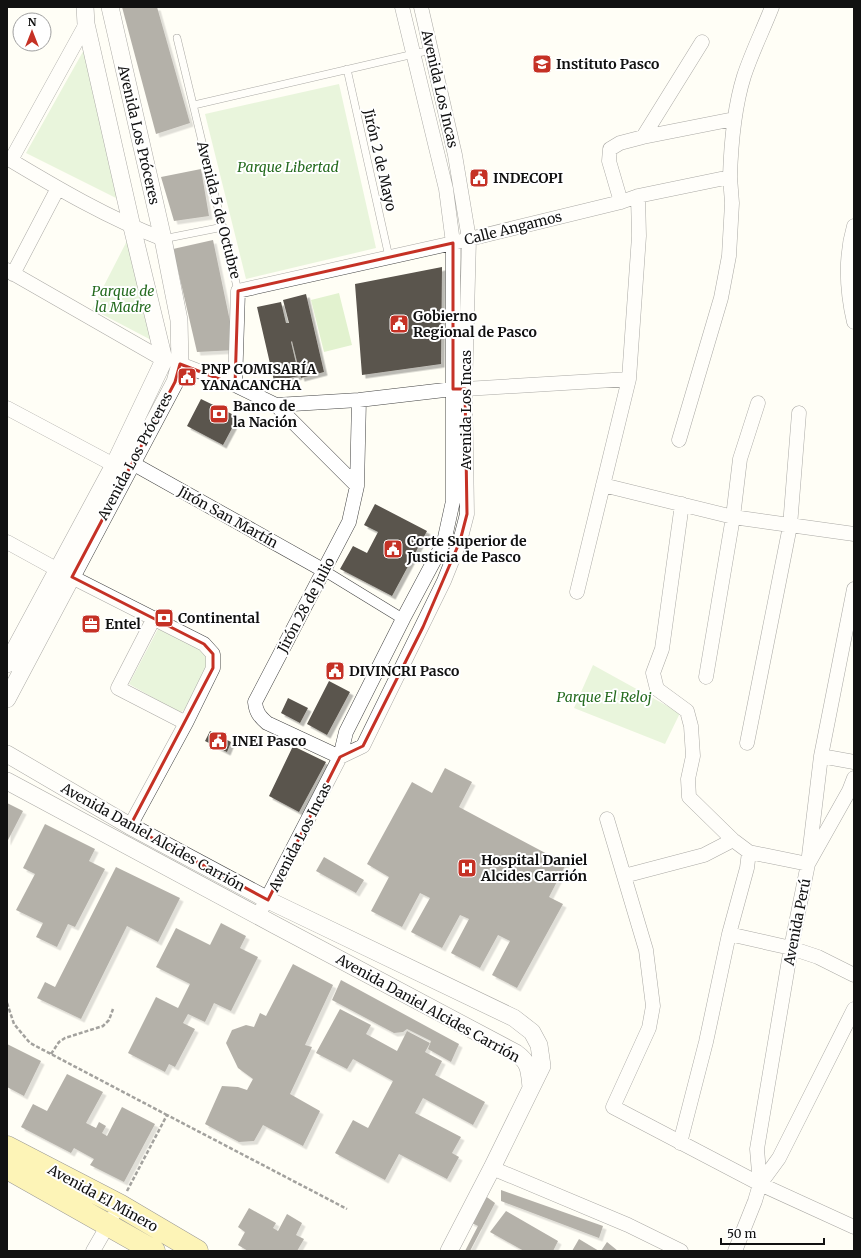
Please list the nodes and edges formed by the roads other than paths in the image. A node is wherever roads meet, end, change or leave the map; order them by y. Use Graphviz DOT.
graph roads {
  1 [pos="110,7"];
  2 [pos="402,7"];
  3 [pos="421,7"];
  4 [pos="772,7"];
  5 [pos="86,15"];
  6 [pos="177,38"];
  7 [pos="702,42"];
  8 [pos="431,50"];
  9 [pos="414,54"];
  10 [pos="347,69"];
  11 [pos="194,105"];
  12 [pos="734,119"];
  13 [pos="643,137"];
  14 [pos="9,159"];
  15 [pos="730,177"];
  16 [pos="58,188"];
  17 [pos="638,196"];
  18 [pos="621,202"];
  19 [pos="854,226"];
  20 [pos="132,227"];
  21 [pos="223,227"];
  22 [pos="163,239"];
  23 [pos="469,239"];
  24 [pos="453,244"];
  25 [pos="389,257"];
  26 [pos="10,272"];
  27 [pos="238,290"];
  28 [pos="854,322"];
  29 [pos="164,360"];
  30 [pos="180,364"];
  31 [pos="629,379"];
  32 [pos="235,385"];
  33 [pos="459,389"];
  34 [pos="359,400"];
  35 [pos="758,403"];
  36 [pos="276,405"];
  37 [pos="7,408"];
  38 [pos="799,413"];
  39 [pos="679,440"];
  40 [pos="132,463"];
  41 [pos="114,465"];
  42 [pos="459,473"];
  43 [pos="357,486"];
  44 [pos="603,486"];
  45 [pos="682,504"];
  46 [pos="733,517"];
  47 [pos="790,526"];
  48 [pos="854,534"];
  49 [pos="7,542"];
  50 [pos="323,570"];
  51 [pos="65,573"];
  52 [pos="854,589"];
  53 [pos="577,592"];
  54 [pos="154,618"];
  55 [pos="403,619"];
  56 [pos="422,627"];
  57 [pos="7,664"];
  58 [pos="706,677"];
  59 [pos="7,700"];
  60 [pos="186,723"];
  61 [pos="747,744"];
  62 [pos="7,754"];
  63 [pos="821,756"];
  64 [pos="340,757"];
  65 [pos="854,762"];
  66 [pos="854,778"];
  67 [pos="7,781"];
  68 [pos="70,791"];
  69 [pos="59,809"];
  70 [pos="607,819"];
  71 [pos="130,826"];
  72 [pos="734,840"];
  73 [pos="750,852"];
  74 [pos="808,864"];
  75 [pos="205,866"];
  76 [pos="624,876"];
  77 [pos="195,882"];
  78 [pos="268,900"];
  79 [pos="258,916"];
  80 [pos="729,934"];
  81 [pos="792,948"];
  82 [pos="854,976"];
  83 [pos="854,1009"];
  84 [pos="531,1087"];
  85 [pos="680,1143"];
  86 [pos="7,1147"];
  87 [pos="7,1168"];
  88 [pos="492,1168"];
  89 [pos="760,1184"];
  90 [pos="120,1205"];
  91 [pos="853,1224"];
  92 [pos="107,1225"];
  93 [pos="93,1251"];
  94 [pos="154,1251"];
  95 [pos="197,1251"];
  96 [pos="449,1251"];
  97 [pos="681,1251"];
  98 [pos="735,1251"];
  1 -- 22 [label="street, Avenida Los Próceres"];
  2 -- 9 [label="street, Avenida Los Incas"];
  3 -- 8 [label="street, Avenida Los Incas"];
  4 -- 12 [label="street"];
  5 -- 14 [label="street"];
  5 -- 20 [label="street, Avenida Los Próceres"];
  6 -- 11 [label="lane, Avenida 5 de Octubre"];
  7 -- 13 [label="street"];
  8 -- 9 [label="lane"];
  8 -- 23 [label="street, Avenida Los Incas"];
  9 -- 10 [label="lane"];
  9 -- 24 [label="street, Avenida Los Incas"];
  10 -- 11 [label="lane"];
  10 -- 25 [label="lane, Jirón 2 de Mayo"];
  11 -- 21 [label="lane, Avenida 5 de Octubre"];
  12 -- 13 [label="street"];
  12 -- 15 [label="street"];
  13 -- 18 [label="street"];
  14 -- 16 [label="street"];
  15 -- 17 [label="street, Calle Angamos"];
  15 -- 39 [label="street"];
  16 -- 20 [label="street"];
  16 -- 26 [label="street"];
  17 -- 18 [label="street, Calle Angamos"];
  17 -- 31 [label="street"];
  18 -- 23 [label="street, Calle Angamos"];
  19 -- 28 [label="street"];
  20 -- 22 [label="street"];
  20 -- 29 [label="street, Avenida Los Próceres"];
  21 -- 22 [label="lane"];
  21 -- 27 [label="lane, Avenida 5 de Octubre"];
  22 -- 30 [label="street, Avenida Los Próceres"];
  23 -- 24 [label="street, Calle Angamos"];
  23 -- 33 [label="street, Avenida Los Incas"];
  24 -- 25 [label="street, Calle Angamos"];
  24 -- 33 [label="street, Avenida Los Incas"];
  25 -- 27 [label="street, Calle Angamos"];
  26 -- 29 [label="street"];
  27 -- 32 [label="street, Avenida 5 de Octubre"];
  29 -- 41 [label="street, Avenida Los Próceres"];
  30 -- 32 [label="street"];
  30 -- 40 [label="street, Avenida Los Próceres"];
  31 -- 33 [label="street"];
  31 -- 44 [label="street"];
  32 -- 36 [label="street"];
  33 -- 34 [label="street"];
  33 -- 42 [label="street, Avenida Los Incas"];
  34 -- 36 [label="street"];
  34 -- 43 [label="street, Jirón 28 de Julio"];
  35 -- 46 [label="street"];
  36 -- 43 [label="street"];
  37 -- 41 [label="street"];
  38 -- 47 [label="street"];
  40 -- 50 [label="street, Jirón San Martín"];
  40 -- 51 [label="street, Avenida Los Próceres"];
  41 -- 51 [label="street, Avenida Los Próceres"];
  42 -- 55 [label="street, Avenida Los Incas"];
  42 -- 56 [label="street, Avenida Los Incas"];
  43 -- 50 [label="street, Jirón 28 de Julio"];
  44 -- 45 [label="street"];
  44 -- 53 [label="street"];
  45 -- 46 [label="street"];
  45 -- 72 [label="street"];
  46 -- 47 [label="street"];
  46 -- 58 [label="street"];
  47 -- 48 [label="street"];
  47 -- 61 [label="street"];
  49 -- 51 [label="street"];
  50 -- 55 [label="street"];
  50 -- 64 [label="street, Jirón 28 de Julio"];
  51 -- 54 [label="street"];
  51 -- 57 [label="street, Avenida Los Próceres"];
  51 -- 59 [label="street, Avenida Los Próceres"];
  52 -- 63 [label="street, Avenida Perú"];
  54 -- 60 [label="street"];
  54 -- 60 [label="street"];
  55 -- 56 [label="street"];
  55 -- 64 [label="street, Avenida Los Incas"];
  56 -- 64 [label="street, Avenida Los Incas"];
  60 -- 71 [label="street"];
  62 -- 68 [label="street, Avenida Daniel Alcides Carrión"];
  63 -- 65 [label="street"];
  63 -- 74 [label="street, Avenida Perú"];
  64 -- 78 [label="street, Avenida Los Incas"];
  66 -- 74 [label="street"];
  67 -- 69 [label="street, Avenida Daniel Alcides Carrión"];
  68 -- 69 [label="street"];
  68 -- 71 [label="street, Avenida Daniel Alcides Carrión"];
  69 -- 77 [label="street, Avenida Daniel Alcides Carrión"];
  70 -- 76 [label="street"];
  71 -- 75 [label="street, Avenida Daniel Alcides Carrión"];
  72 -- 73 [label="street"];
  72 -- 76 [label="street"];
  73 -- 74 [label="street"];
  73 -- 80 [label="street"];
  74 -- 81 [label="street, Avenida Perú"];
  75 -- 77 [label="street"];
  75 -- 78 [label="street, Avenida Daniel Alcides Carrión"];
  76 -- 85 [label="street"];
  77 -- 79 [label="street, Avenida Daniel Alcides Carrión"];
  78 -- 79 [label="street, Avenida Los Incas"];
  78 -- 84 [label="street, Avenida Daniel Alcides Carrión"];
  79 -- 84 [label="street, Avenida Daniel Alcides Carrión"];
  80 -- 81 [label="street"];
  80 -- 85 [label="street"];
  81 -- 82 [label="street"];
  81 -- 89 [label="street, Avenida Perú"];
  83 -- 89 [label="street"];
  84 -- 88 [label="street"];
  85 -- 89 [label="street"];
  86 -- 90 [label="main road, Avenida El Minero"];
  87 -- 92 [label="main road, Avenida El Minero"];
  88 -- 96 [label="street"];
  88 -- 97 [label="street"];
  89 -- 91 [label="street"];
  89 -- 98 [label="street, Avenida Perú"];
  90 -- 92 [label="street"];
  90 -- 95 [label="main road, Avenida El Minero"];
  92 -- 93 [label="street"];
  92 -- 94 [label="main road, Avenida El Minero"];
}
